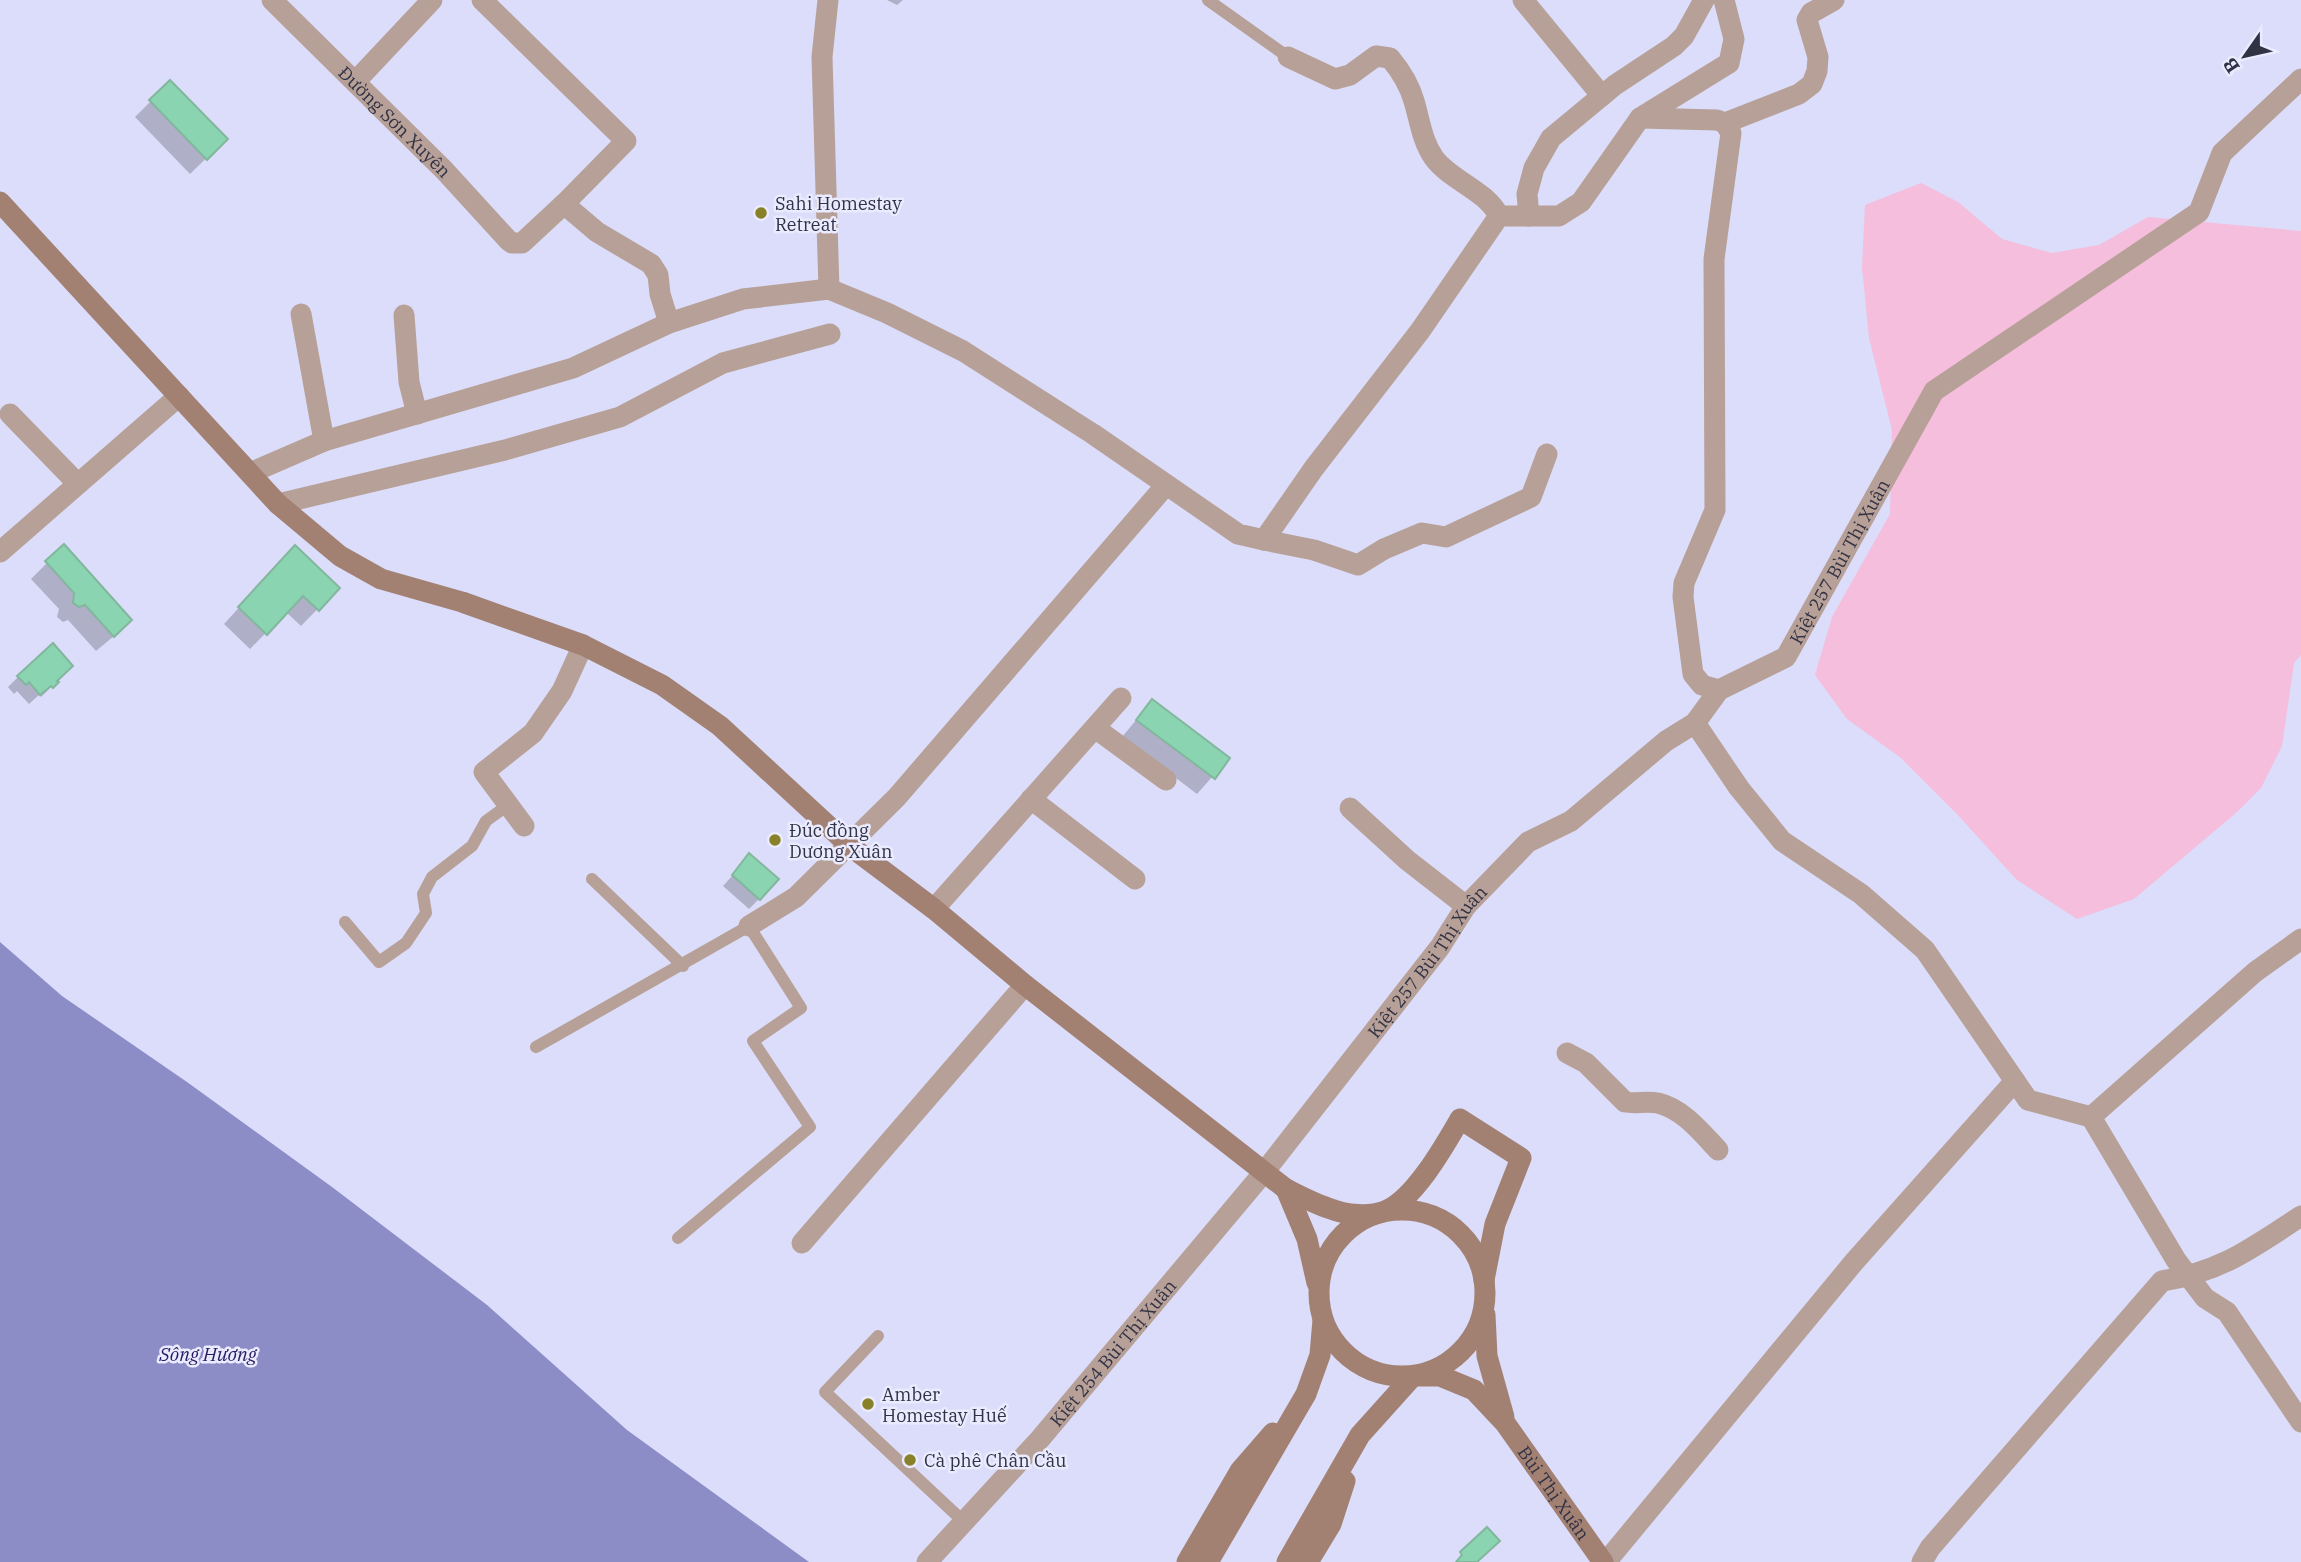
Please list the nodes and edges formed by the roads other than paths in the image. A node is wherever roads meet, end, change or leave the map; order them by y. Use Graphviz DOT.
graph roads {
  1 [pos="272,0"];
  2 [pos="432,0"];
  3 [pos="482,0"];
  4 [pos="828,0"];
  5 [pos="1208,0"];
  6 [pos="1523,0"];
  7 [pos="1704,0"];
  8 [pos="1724,0"];
  9 [pos="1834,0"];
  10 [pos="1288,57"];
  11 [pos="2301,79"];
  12 [pos="355,82"];
  13 [pos="1602,96"];
  14 [pos="1640,118"];
  15 [pos="1725,122"];
  16 [pos="0,202"];
  17 [pos="564,204"];
  18 [pos="1499,216"];
  19 [pos="1529,216"];
  20 [pos="829,289"];
  21 [pos="301,314"];
  22 [pos="404,315"];
  23 [pos="669,323"];
  24 [pos="831,334"];
  25 [pos="179,396"];
  26 [pos="10,414"];
  27 [pos="417,414"];
  28 [pos="324,441"];
  29 [pos="1547,454"];
  30 [pos="250,473"];
  31 [pos="78,484"];
  32 [pos="1166,485"];
  33 [pos="278,504"];
  34 [pos="1264,540"];
  35 [pos="0,552"];
  36 [pos="583,645"];
  37 [pos="1719,690"];
  38 [pos="1121,698"];
  39 [pos="1695,723"];
  40 [pos="1095,728"];
  41 [pos="1166,780"];
  42 [pos="1031,799"];
  43 [pos="508,805"];
  44 [pos="1350,808"];
  45 [pos="524,826"];
  46 [pos="850,846"];
  47 [pos="592,879"];
  48 [pos="1135,879"];
  49 [pos="1466,906"];
  50 [pos="934,909"];
  51 [pos="345,922"];
  52 [pos="749,926"];
  53 [pos="2301,939"];
  54 [pos="683,966"];
  55 [pos="1024,985"];
  56 [pos="536,1047"];
  57 [pos="1567,1053"];
  58 [pos="2015,1082"];
  59 [pos="2091,1116"];
  60 [pos="1718,1150"];
  61 [pos="1265,1171"];
  62 [pos="1286,1189"];
  63 [pos="1386,1211"];
  64 [pos="2301,1216"];
  65 [pos="678,1238"];
  66 [pos="802,1243"];
  67 [pos="2189,1277"];
  68 [pos="1484,1280"];
  69 [pos="1318,1292"];
  70 [pos="1484,1306"];
  71 [pos="1323,1320"];
  72 [pos="878,1336"];
  73 [pos="1413,1376"];
  74 [pos="1306,1394"];
  75 [pos="2301,1422"];
  76 [pos="1505,1423"];
  77 [pos="1360,1435"];
  78 [pos="964,1522"];
  79 [pos="927,1562"];
  80 [pos="1187,1562"];
  81 [pos="1208,1562"];
  82 [pos="1287,1562"];
  83 [pos="1308,1562"];
  84 [pos="1604,1562"];
  85 [pos="1922,1562"];
  1 -- 12 [label="street, Đường Sơn Xuyên"];
  2 -- 12 [label="street"];
  3 -- 17 [label="street"];
  4 -- 20 [label="street"];
  5 -- 10 [label="lane"];
  6 -- 13 [label="street"];
  7 -- 13 [label="street"];
  8 -- 14 [label="street"];
  9 -- 15 [label="street"];
  10 -- 18 [label="street"];
  11 -- 37 [label="street, Kiệt 257 Bùi Thị Xuân"];
  12 -- 17 [label="street, Đường Sơn Xuyên"];
  13 -- 19 [label="street"];
  14 -- 15 [label="street"];
  14 -- 19 [label="street"];
  15 -- 37 [label="street"];
  16 -- 25 [label="main road"];
  17 -- 23 [label="street"];
  18 -- 19 [label="street"];
  18 -- 34 [label="street"];
  20 -- 23 [label="street"];
  20 -- 32 [label="street"];
  21 -- 28 [label="street"];
  22 -- 27 [label="street"];
  23 -- 27 [label="street"];
  24 -- 33 [label="street"];
  25 -- 30 [label="main road"];
  25 -- 31 [label="street"];
  26 -- 31 [label="street"];
  27 -- 28 [label="street"];
  28 -- 30 [label="street"];
  29 -- 34 [label="street"];
  30 -- 33 [label="main road"];
  31 -- 35 [label="street"];
  32 -- 34 [label="street"];
  32 -- 46 [label="street"];
  33 -- 36 [label="main road"];
  36 -- 43 [label="street"];
  36 -- 46 [label="main road"];
  37 -- 39 [label="street, Kiệt 257 Bùi Thị Xuân"];
  38 -- 40 [label="street"];
  39 -- 49 [label="street, Kiệt 257 Bùi Thị Xuân"];
  39 -- 58 [label="street"];
  40 -- 41 [label="street"];
  40 -- 42 [label="street"];
  42 -- 48 [label="street"];
  42 -- 50 [label="street"];
  43 -- 45 [label="street"];
  43 -- 51 [label="lane"];
  44 -- 49 [label="street"];
  46 -- 50 [label="main road"];
  46 -- 52 [label="street"];
  47 -- 54 [label="lane"];
  49 -- 61 [label="street, Kiệt 257 Bùi Thị Xuân"];
  50 -- 55 [label="main road"];
  52 -- 54 [label="lane"];
  52 -- 65 [label="lane"];
  53 -- 59 [label="street"];
  54 -- 56 [label="lane"];
  55 -- 61 [label="main road"];
  55 -- 66 [label="street"];
  57 -- 60 [label="street"];
  58 -- 59 [label="street"];
  58 -- 84 [label="street"];
  59 -- 67 [label="street"];
  61 -- 62 [label="main road"];
  61 -- 78 [label="street, Kiệt 254 Bùi Thị Xuân"];
  62 -- 63 [label="main road"];
  62 -- 69 [label="main road"];
  63 -- 68 [label="main road"];
  63 -- 68 [label="main road"];
  63 -- 69 [label="main road"];
  64 -- 67 [label="street"];
  67 -- 75 [label="street"];
  67 -- 85 [label="street"];
  68 -- 70 [label="main road"];
  69 -- 71 [label="main road"];
  70 -- 73 [label="main road"];
  70 -- 76 [label="main road"];
  71 -- 73 [label="main road"];
  71 -- 74 [label="main road"];
  72 -- 78 [label="lane"];
  73 -- 76 [label="main road"];
  73 -- 77 [label="main road"];
  74 -- 80 [label="main road"];
  74 -- 81 [label="main road"];
  76 -- 84 [label="main road, Bùi Thị Xuân"];
  77 -- 82 [label="main road"];
  77 -- 83 [label="main road"];
  78 -- 79 [label="street, Kiệt 254 Bùi Thị Xuân"];
}
